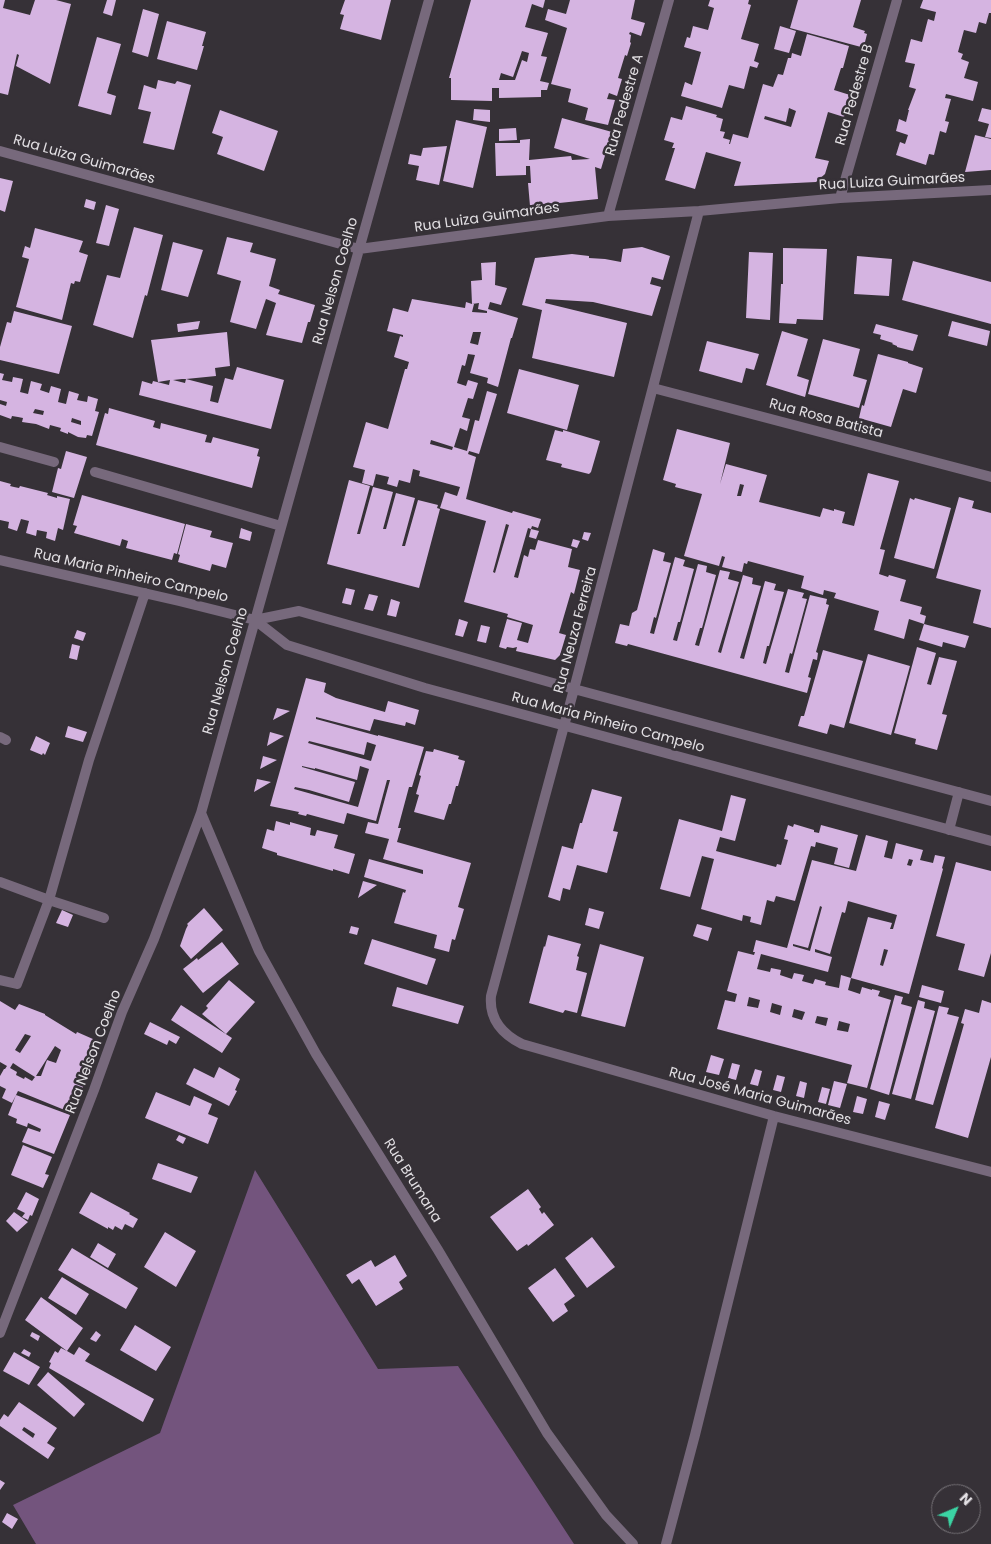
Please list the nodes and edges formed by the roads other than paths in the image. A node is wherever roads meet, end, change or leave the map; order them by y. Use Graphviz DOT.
graph roads {
  1 [pos="429,0"];
  2 [pos="669,0"];
  3 [pos="897,0"];
  4 [pos="0,150"];
  5 [pos="991,190"];
  6 [pos="840,198"];
  7 [pos="699,211"];
  8 [pos="608,216"];
  9 [pos="359,249"];
  10 [pos="654,388"];
  11 [pos="0,447"];
  12 [pos="54,462"];
  13 [pos="95,472"];
  14 [pos="991,478"];
  15 [pos="281,526"];
  16 [pos="0,560"];
  17 [pos="145,594"];
  18 [pos="255,620"];
  19 [pos="574,689"];
  20 [pos="565,725"];
  21 [pos="959,792"];
  22 [pos="991,801"];
  23 [pos="201,812"];
  24 [pos="949,830"];
  25 [pos="991,841"];
  26 [pos="0,882"];
  27 [pos="48,900"];
  28 [pos="104,918"];
  29 [pos="0,980"];
  30 [pos="522,1044"];
  31 [pos="774,1116"];
  32 [pos="991,1172"];
  33 [pos="0,1333"];
  34 [pos="633,1544"];
  35 [pos="666,1544"];
  1 -- 9 [label="street, Rua Nelson Coelho"];
  2 -- 8 [label="street, Rua Pedestre A"];
  3 -- 6 [label="street, Rua Pedestre B"];
  4 -- 9 [label="street, Rua Luiza Guimarães"];
  5 -- 6 [label="street, Rua Luiza Guimarães"];
  6 -- 7 [label="street, Rua Luiza Guimarães"];
  7 -- 8 [label="street, Rua Luiza Guimarães"];
  7 -- 10 [label="street, Rua Neuza Ferreira"];
  8 -- 9 [label="street, Rua Luiza Guimarães"];
  9 -- 15 [label="street, Rua Nelson Coelho"];
  10 -- 14 [label="street, Rua Rosa Batista"];
  10 -- 19 [label="street, Rua Neuza Ferreira"];
  11 -- 12 [label="street"];
  13 -- 15 [label="street"];
  15 -- 18 [label="street, Rua Nelson Coelho"];
  16 -- 17 [label="street, Rua Maria Pinheiro Campelo"];
  17 -- 18 [label="street, Rua Maria Pinheiro Campelo"];
  17 -- 27 [label="street"];
  18 -- 19 [label="street, Rua Maria Pinheiro Campelo"];
  18 -- 20 [label="street, Rua Maria Pinheiro Campelo"];
  18 -- 23 [label="street, Rua Nelson Coelho"];
  19 -- 20 [label="street, Rua Neuza Ferreira"];
  19 -- 21 [label="street, Rua Maria Pinheiro Campelo"];
  20 -- 24 [label="street, Rua Maria Pinheiro Campelo"];
  20 -- 30 [label="street, Rua Neuza Ferreira"];
  21 -- 22 [label="street, Rua Maria Pinheiro Campelo"];
  21 -- 24 [label="street"];
  23 -- 33 [label="street, Rua Nelson Coelho"];
  23 -- 34 [label="street, Rua Brumana"];
  24 -- 25 [label="street, Rua Maria Pinheiro Campelo"];
  26 -- 27 [label="street"];
  27 -- 28 [label="street"];
  27 -- 29 [label="street"];
  30 -- 31 [label="street, Rua José Maria Guimarães"];
  31 -- 32 [label="street, Rua José Maria Guimarães"];
  31 -- 35 [label="street"];
}
